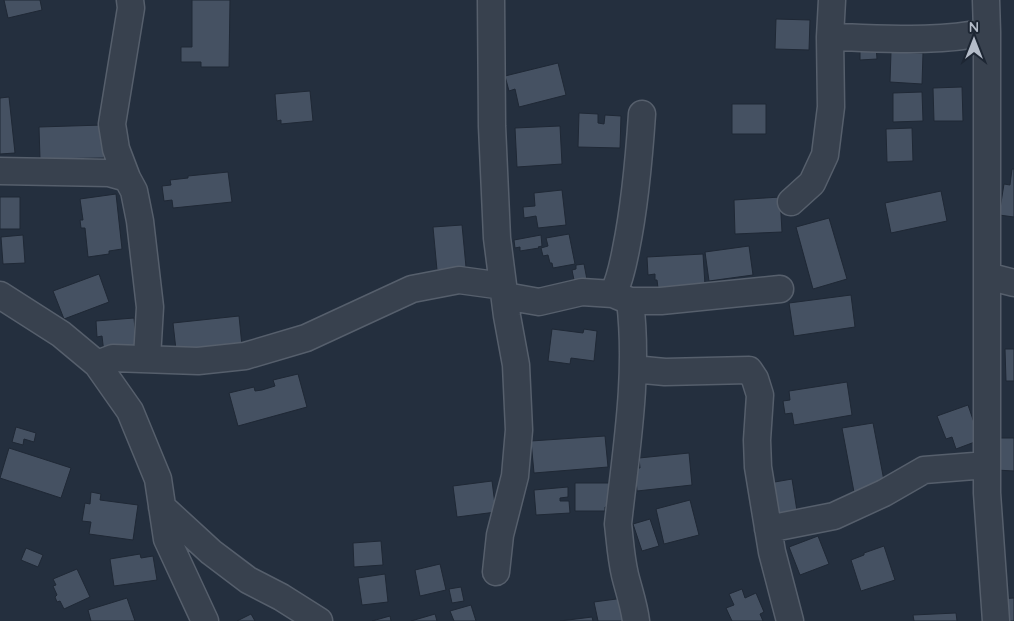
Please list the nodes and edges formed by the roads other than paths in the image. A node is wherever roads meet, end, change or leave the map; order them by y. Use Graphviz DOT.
graph roads {
  1 [pos="130,0"];
  2 [pos="491,0"];
  3 [pos="832,0"];
  4 [pos="986,0"];
  5 [pos="987,32"];
  6 [pos="830,37"];
  7 [pos="642,114"];
  8 [pos="0,170"];
  9 [pos="128,178"];
  10 [pos="791,202"];
  11 [pos="987,276"];
  12 [pos="1014,283"];
  13 [pos="780,289"];
  14 [pos="504,291"];
  15 [pos="0,295"];
  16 [pos="621,298"];
  17 [pos="147,358"];
  18 [pos="97,364"];
  19 [pos="633,369"];
  20 [pos="987,465"];
  21 [pos="162,507"];
  22 [pos="768,529"];
  23 [pos="496,572"];
  24 [pos="205,621"];
  25 [pos="318,621"];
  26 [pos="636,621"];
  27 [pos="790,621"];
  28 [pos="996,621"];
  1 -- 9 [label="street"];
  2 -- 14 [label="street"];
  3 -- 6 [label="street"];
  4 -- 5 [label="street"];
  5 -- 6 [label="street"];
  5 -- 11 [label="street"];
  6 -- 10 [label="street"];
  7 -- 16 [label="street"];
  8 -- 9 [label="street"];
  9 -- 17 [label="street"];
  11 -- 12 [label="street"];
  11 -- 20 [label="street"];
  13 -- 16 [label="street"];
  14 -- 16 [label="street"];
  14 -- 17 [label="street"];
  14 -- 23 [label="street"];
  15 -- 18 [label="street"];
  16 -- 19 [label="street"];
  17 -- 18 [label="street"];
  18 -- 21 [label="street"];
  19 -- 22 [label="street"];
  19 -- 26 [label="street"];
  20 -- 22 [label="street"];
  20 -- 28 [label="street"];
  21 -- 24 [label="street"];
  21 -- 25 [label="street"];
  22 -- 27 [label="street"];
}
